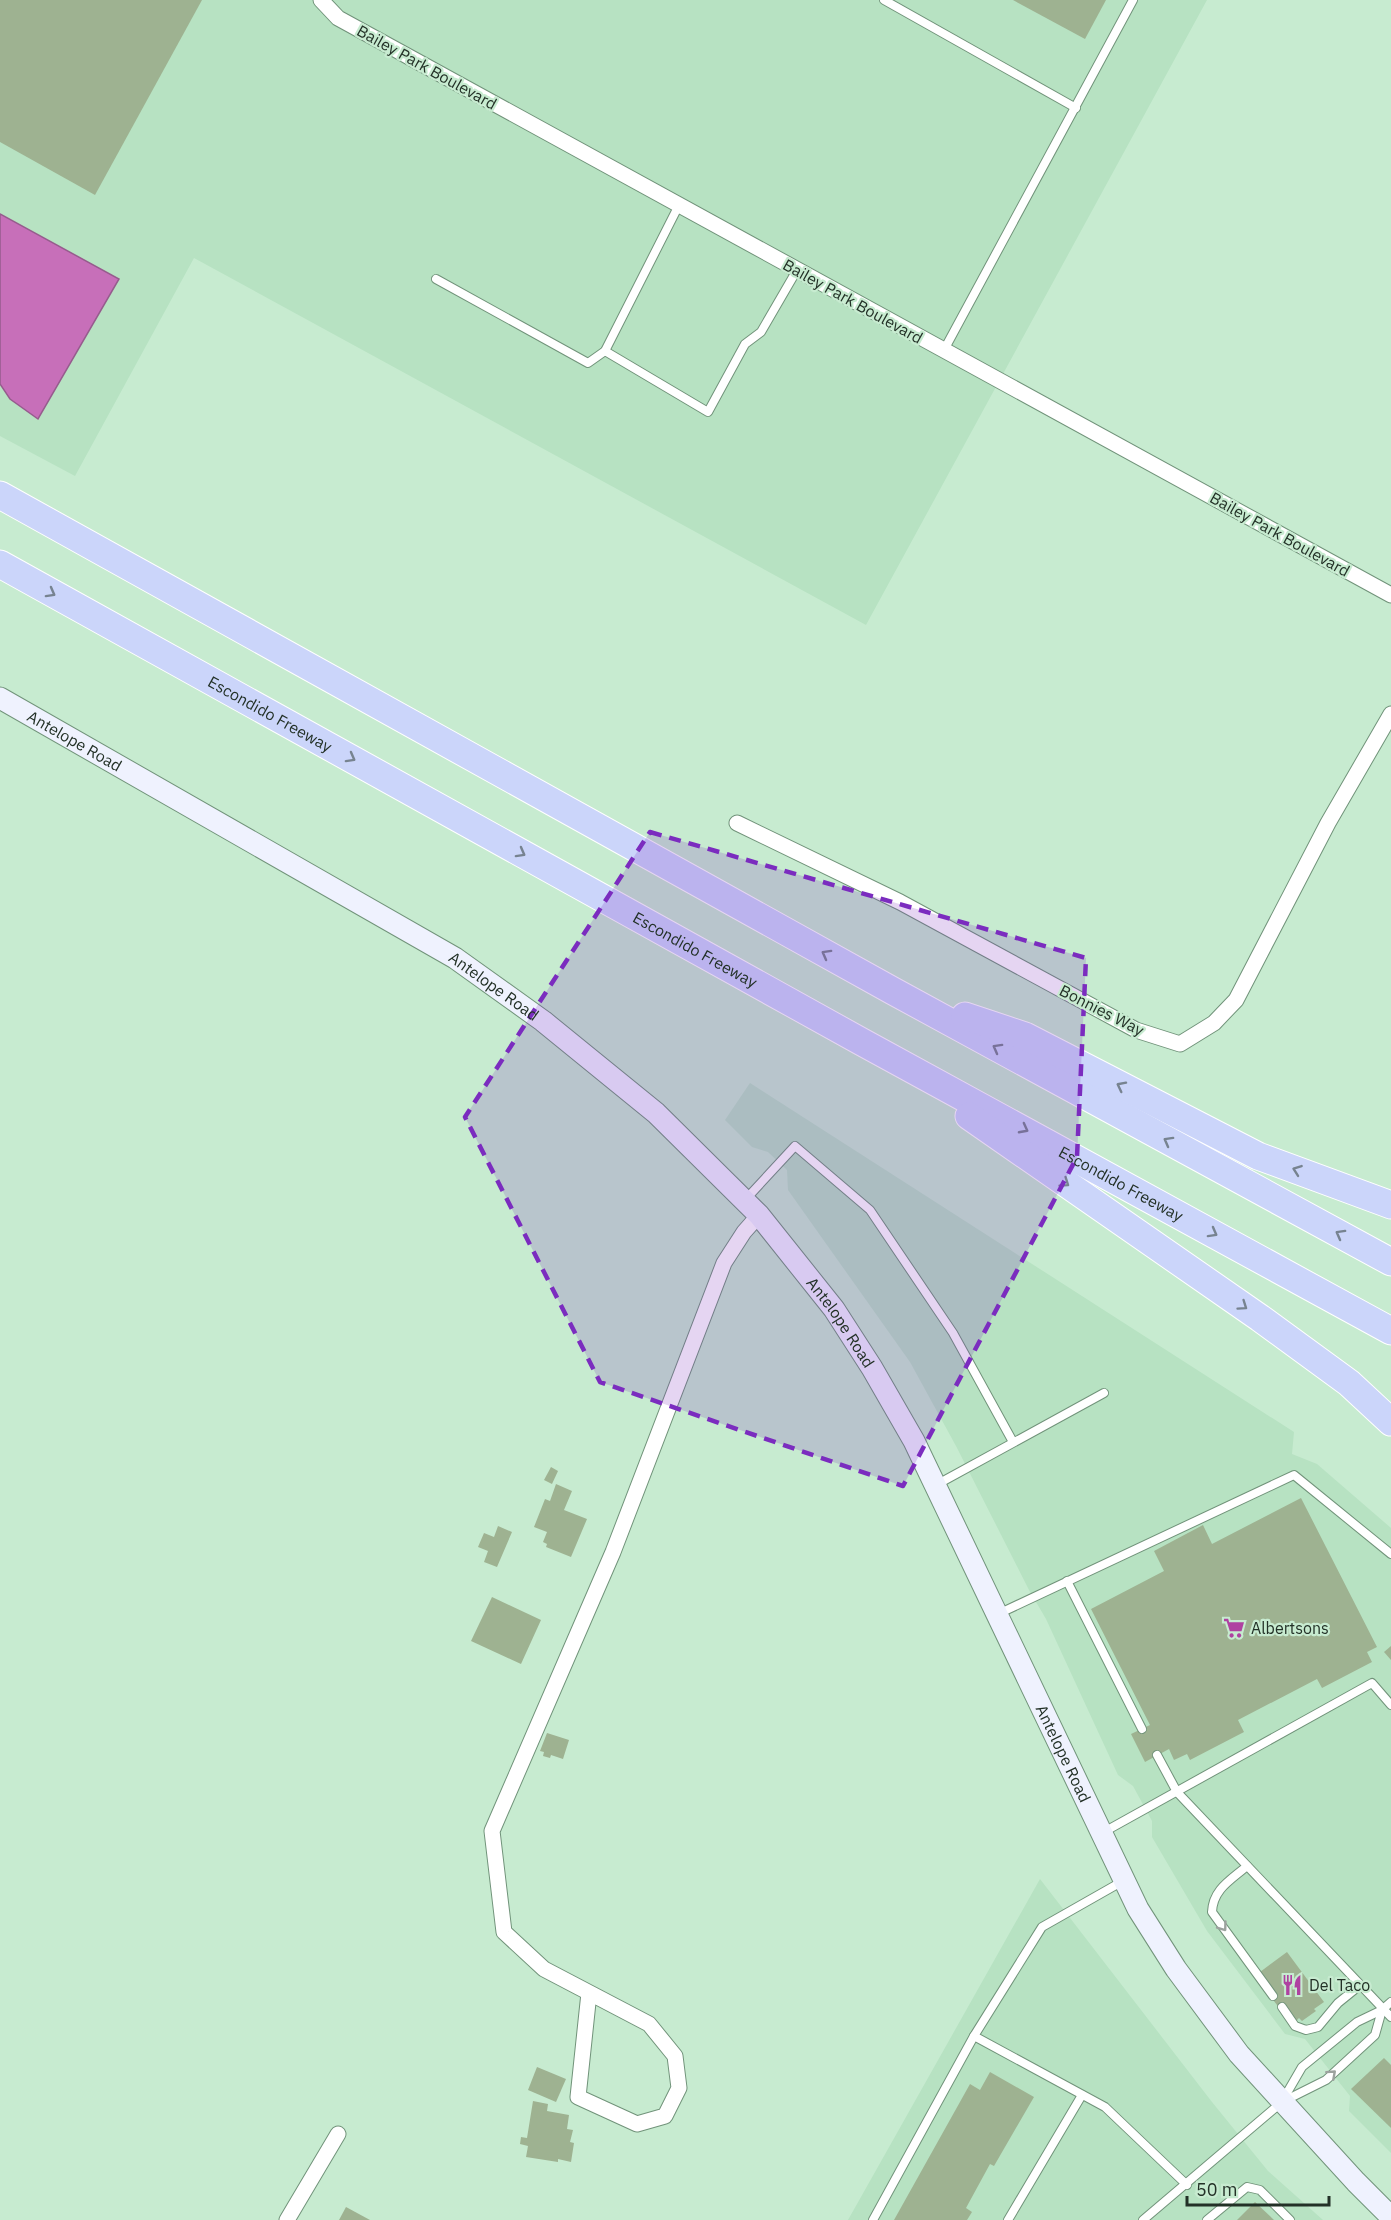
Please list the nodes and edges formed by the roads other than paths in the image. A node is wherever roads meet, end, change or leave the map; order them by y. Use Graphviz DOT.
graph roads {
  1 [pos="321,0"];
  2 [pos="884,0"];
  3 [pos="1133,0"];
  4 [pos="1076,108"];
  5 [pos="679,205"];
  6 [pos="797,270"];
  7 [pos="436,279"];
  8 [pos="944,350"];
  9 [pos="605,351"];
  10 [pos="0,495"];
  11 [pos="0,564"];
  12 [pos="1391,595"];
  13 [pos="0,698"];
  14 [pos="1391,714"];
  15 [pos="737,823"];
  16 [pos="893,991"];
  17 [pos="862,1042"];
  18 [pos="1391,1205"];
  19 [pos="752,1207"];
  20 [pos="1391,1262"];
  21 [pos="1391,1331"];
  22 [pos="1349,1383"];
  23 [pos="1104,1393"];
  24 [pos="1391,1404"];
  25 [pos="1391,1422"];
  26 [pos="1013,1442"];
  27 [pos="935,1486"];
  28 [pos="1391,1554"];
  29 [pos="1067,1581"];
  30 [pos="996,1615"];
  31 [pos="1391,1705"];
  32 [pos="1142,1729"];
  33 [pos="1157,1755"];
  34 [pos="1177,1792"];
  35 [pos="1101,1833"];
  36 [pos="1247,1866"];
  37 [pos="1124,1881"];
  38 [pos="1359,1986"];
  39 [pos="589,1993"];
  40 [pos="1273,1996"];
  41 [pos="1391,2002"];
  42 [pos="1282,2007"];
  43 [pos="1382,2010"];
  44 [pos="1391,2017"];
  45 [pos="974,2036"];
  46 [pos="1082,2095"];
  47 [pos="1281,2102"];
  48 [pos="338,2134"];
  49 [pos="1187,2185"];
  50 [pos="1384,2215"];
  51 [pos="1145,2219"];
  52 [pos="287,2220"];
  53 [pos="873,2220"];
  54 [pos="1008,2220"];
  55 [pos="1207,2220"];
  56 [pos="1290,2220"];
  1 -- 5 [label="street, Bailey Park Boulevard"];
  2 -- 4 [label="lane"];
  3 -- 4 [label="lane"];
  4 -- 8 [label="lane"];
  5 -- 6 [label="street, Bailey Park Boulevard"];
  5 -- 9 [label="lane"];
  6 -- 8 [label="street, Bailey Park Boulevard"];
  6 -- 9 [label="lane"];
  7 -- 9 [label="lane"];
  8 -- 12 [label="street, Bailey Park Boulevard"];
  16 -- 10 [label="highway, one-way"];
  11 -- 17 [label="highway, Escondido Freeway, one-way"];
  13 -- 19 [label="main road, Antelope Road"];
  14 -- 15 [label="street, Bonnies Way"];
  18 -- 16 [label="highway, one-way"];
  20 -- 16 [label="highway, one-way"];
  17 -- 21 [label="highway, Escondido Freeway, one-way"];
  17 -- 22 [label="highway, one-way"];
  19 -- 26 [label="lane"];
  19 -- 27 [label="main road, Antelope Road"];
  19 -- 39 [label="street"];
  22 -- 24 [label="highway"];
  22 -- 25 [label="highway"];
  23 -- 26 [label="lane"];
  26 -- 27 [label="lane"];
  27 -- 30 [label="main road, Antelope Road"];
  28 -- 29 [label="lane"];
  29 -- 30 [label="lane"];
  29 -- 32 [label="lane"];
  30 -- 35 [label="main road, Antelope Road"];
  31 -- 34 [label="lane"];
  33 -- 34 [label="lane"];
  34 -- 35 [label="lane"];
  34 -- 36 [label="lane"];
  35 -- 37 [label="main road, Antelope Road"];
  36 -- 38 [label="lane"];
  36 -- 40 [label="lane, one-way"];
  37 -- 45 [label="lane"];
  37 -- 47 [label="main road, Antelope Road"];
  38 -- 42 [label="lane"];
  38 -- 43 [label="lane"];
  39 -- 39 [label="street"];
  41 -- 43 [label="lane"];
  43 -- 44 [label="lane"];
  43 -- 47 [label="lane"];
  47 -- 43 [label="lane, one-way"];
  45 -- 46 [label="lane"];
  45 -- 53 [label="lane"];
  46 -- 49 [label="lane"];
  46 -- 54 [label="lane"];
  47 -- 49 [label="lane"];
  47 -- 50 [label="main road, Antelope Road"];
  48 -- 52 [label="street"];
  49 -- 51 [label="lane"];
  55 -- 56 [label="lane"];
}
